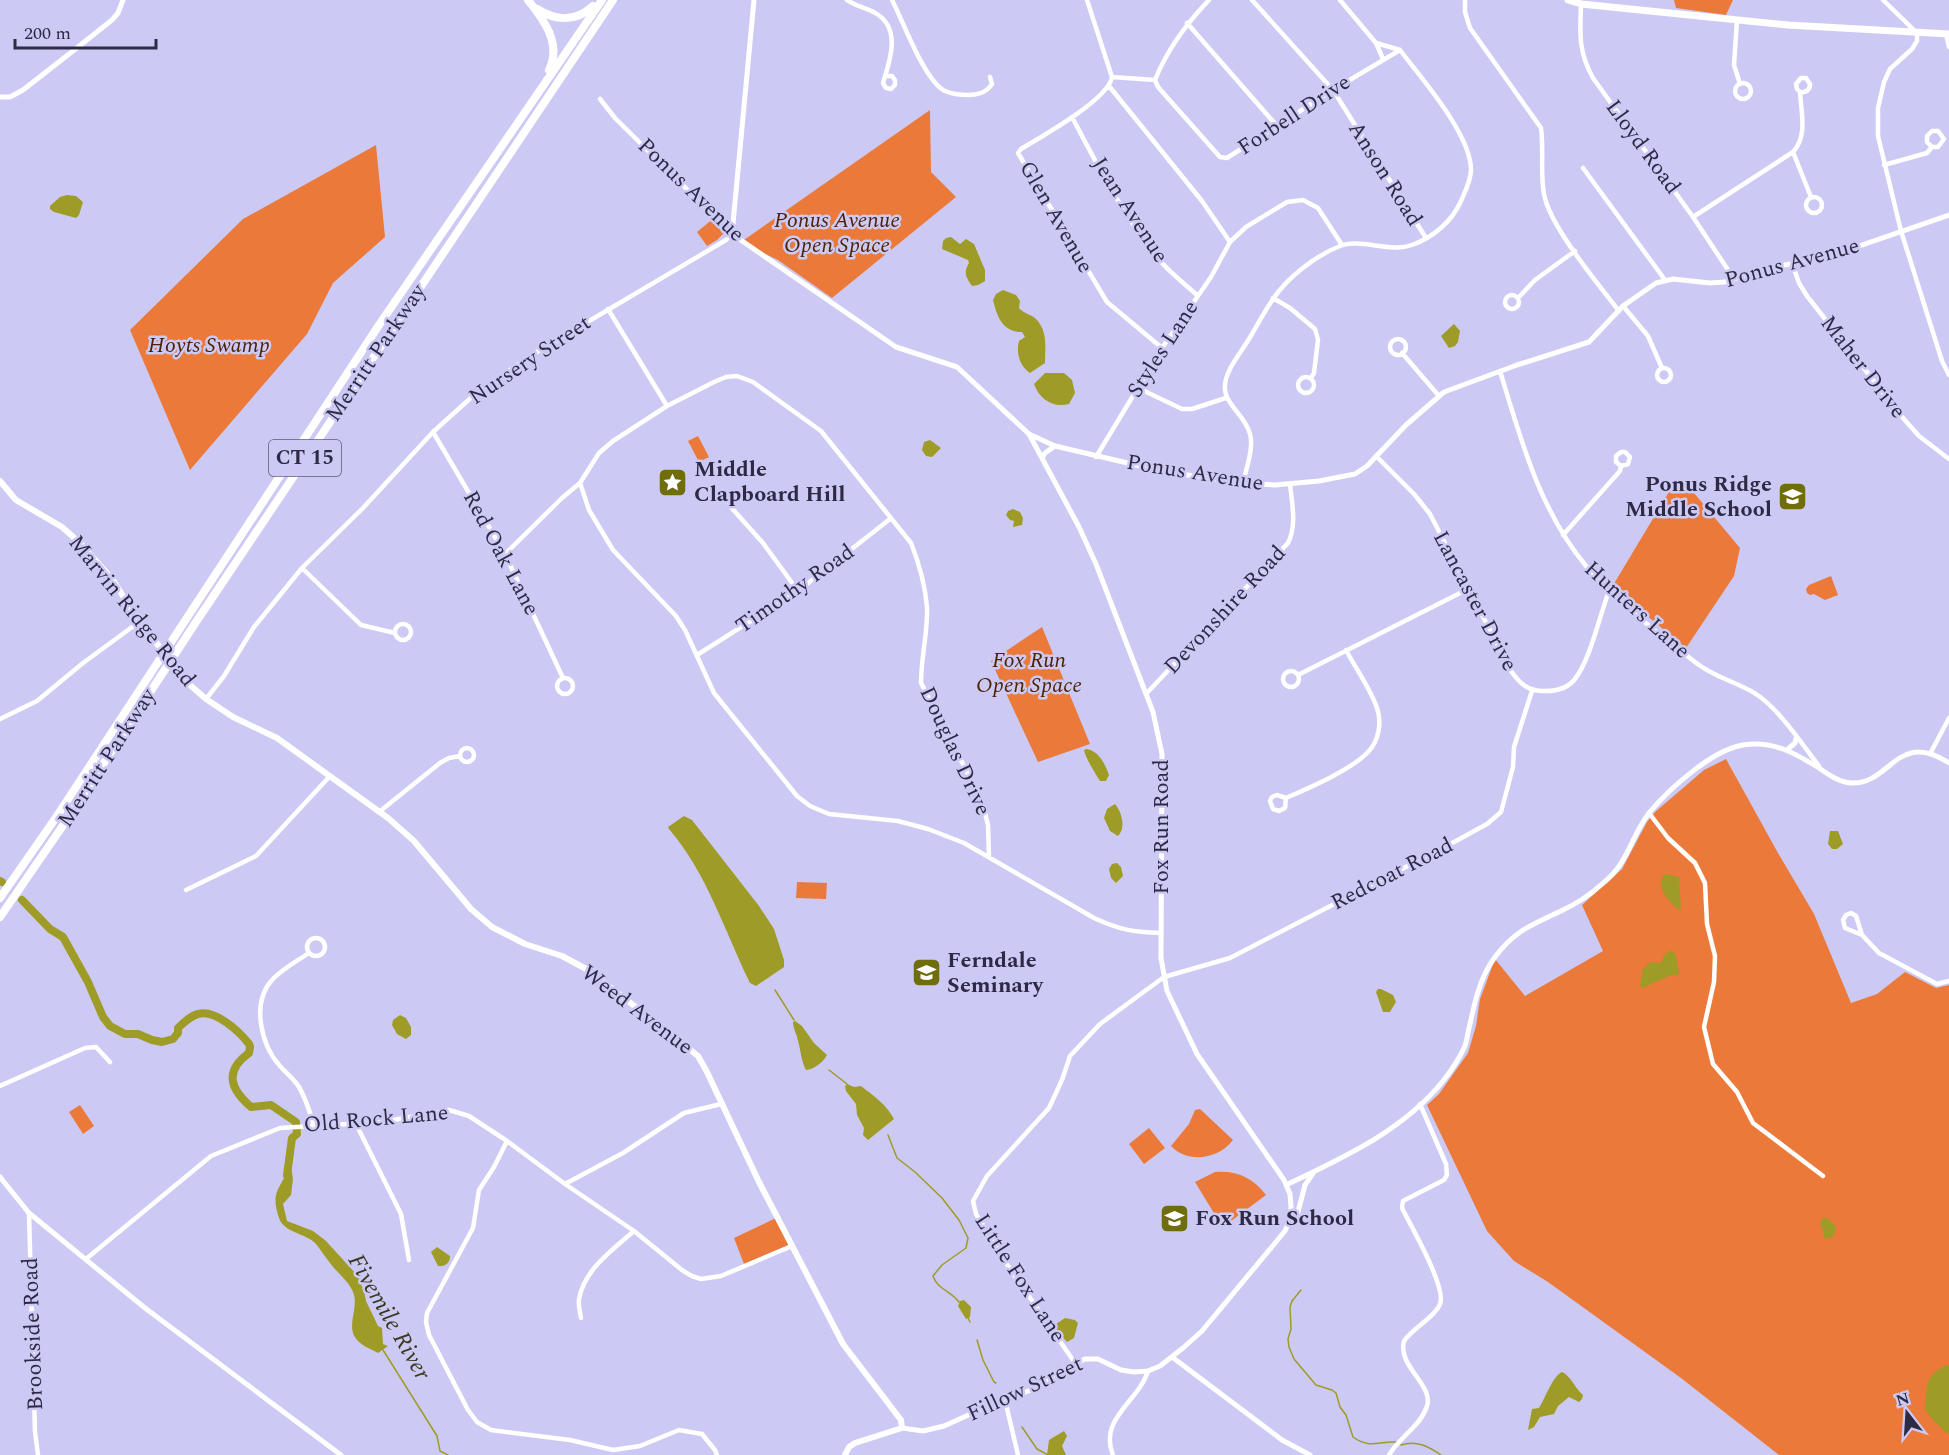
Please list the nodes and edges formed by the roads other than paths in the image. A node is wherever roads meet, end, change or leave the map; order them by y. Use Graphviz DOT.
graph roads {
  1 [pos="123,0"];
  2 [pos="601,0"];
  3 [pos="613,0"];
  4 [pos="754,0"];
  5 [pos="847,0"];
  6 [pos="892,0"];
  7 [pos="1087,0"];
  8 [pos="1209,0"];
  9 [pos="1252,0"];
  10 [pos="1340,0"];
  11 [pos="1465,0"];
  12 [pos="1568,0"];
  13 [pos="1883,0"];
  14 [pos="1592,2"];
  15 [pos="531,3"];
  16 [pos="1581,4"];
  17 [pos="1737,20"];
  18 [pos="1187,23"];
  19 [pos="1917,33"];
  20 [pos="1948,34"];
  21 [pos="1376,43"];
  22 [pos="1949,47"];
  23 [pos="1400,50"];
  24 [pos="1383,59"];
  25 [pos="887,76"];
  26 [pos="990,77"];
  27 [pos="1112,77"];
  28 [pos="1155,80"];
  29 [pos="1740,84"];
  30 [pos="1109,86"];
  31 [pos="1333,90"];
  32 [pos="1800,92"];
  33 [pos="537,94"];
  34 [pos="0,97"];
  35 [pos="600,99"];
  36 [pos="1072,117"];
  37 [pos="1277,126"];
  38 [pos="1932,147"];
  39 [pos="1793,152"];
  40 [pos="1884,165"];
  41 [pos="1583,168"];
  42 [pos="1811,197"];
  43 [pos="1949,216"];
  44 [pos="1693,217"];
  45 [pos="1901,231"];
  46 [pos="732,234"];
  47 [pos="1426,238"];
  48 [pos="1230,242"];
  49 [pos="1342,245"];
  50 [pos="1575,251"];
  51 [pos="1792,263"];
  52 [pos="1734,279"];
  53 [pos="1665,280"];
  54 [pos="1197,295"];
  55 [pos="1273,298"];
  56 [pos="1518,298"];
  57 [pos="608,309"];
  58 [pos="1621,309"];
  59 [pos="1162,348"];
  60 [pos="1402,353"];
  61 [pos="1662,368"];
  62 [pos="1500,371"];
  63 [pos="1949,375"];
  64 [pos="1311,378"];
  65 [pos="1138,388"];
  66 [pos="1439,396"];
  67 [pos="1226,398"];
  68 [pos="667,406"];
  69 [pos="433,432"];
  70 [pos="1029,434"];
  71 [pos="1055,446"];
  72 [pos="1376,456"];
  73 [pos="1095,457"];
  74 [pos="1042,458"];
  75 [pos="1949,459"];
  76 [pos="1621,466"];
  77 [pos="0,481"];
  78 [pos="580,483"];
  79 [pos="1243,483"];
  80 [pos="1290,484"];
  81 [pos="729,505"];
  82 [pos="890,519"];
  83 [pos="1563,535"];
  84 [pos="505,554"];
  85 [pos="302,568"];
  86 [pos="1468,589"];
  87 [pos="798,591"];
  88 [pos="1609,591"];
  89 [pos="139,622"];
  90 [pos="395,633"];
  91 [pos="1346,650"];
  92 [pos="697,655"];
  93 [pos="1299,675"];
  94 [pos="563,678"];
  95 [pos="1532,691"];
  96 [pos="1146,694"];
  97 [pos="206,699"];
  98 [pos="0,718"];
  99 [pos="1949,718"];
  100 [pos="269,734"];
  101 [pos="1796,738"];
  102 [pos="1788,749"];
  103 [pos="1930,754"];
  104 [pos="460,756"];
  105 [pos="1949,764"];
  106 [pos="1821,769"];
  107 [pos="330,776"];
  108 [pos="1286,798"];
  109 [pos="379,812"];
  110 [pos="1649,813"];
  111 [pos="989,857"];
  112 [pos="186,890"];
  113 [pos="0,898"];
  114 [pos="0,916"];
  115 [pos="1161,933"];
  116 [pos="1862,935"];
  117 [pos="309,953"];
  118 [pos="1164,977"];
  119 [pos="1949,981"];
  120 [pos="110,1062"];
  121 [pos="0,1086"];
  122 [pos="721,1104"];
  123 [pos="1420,1104"];
  124 [pos="356,1124"];
  125 [pos="314,1126"];
  126 [pos="507,1141"];
  127 [pos="1315,1171"];
  128 [pos="1823,1176"];
  129 [pos="0,1178"];
  130 [pos="565,1184"];
  131 [pos="1286,1185"];
  132 [pos="1303,1195"];
  133 [pos="1291,1200"];
  134 [pos="29,1213"];
  135 [pos="1290,1219"];
  136 [pos="634,1231"];
  137 [pos="792,1246"];
  138 [pos="86,1259"];
  139 [pos="409,1260"];
  140 [pos="581,1318"];
  141 [pos="1172,1357"];
  142 [pos="1075,1363"];
  143 [pos="1148,1371"];
  144 [pos="1005,1400"];
  145 [pos="902,1428"];
  146 [pos="38,1455"];
  147 [pos="341,1455"];
  148 [pos="717,1455"];
  149 [pos="845,1455"];
  150 [pos="1018,1455"];
  151 [pos="1113,1455"];
  152 [pos="1310,1455"];
  153 [pos="1389,1455"];
  1 -- 34 [label="street"];
  2 -- 15 [label="highway"];
  2 -- 33 [label="highway, Merritt Parkway / CT 15"];
  3 -- 114 [label="highway, Merritt Parkway / CT 15"];
  4 -- 46 [label="street"];
  5 -- 25 [label="street"];
  6 -- 26 [label="street"];
  7 -- 27 [label="street"];
  8 -- 18 [label="street"];
  9 -- 31 [label="street, Anson Road"];
  10 -- 21 [label="street"];
  11 -- 50 [label="street"];
  12 -- 16 [label="main road"];
  13 -- 19 [label="street"];
  14 -- 16 [label="main road"];
  14 -- 17 [label="main road"];
  15 -- 33 [label="highway"];
  16 -- 44 [label="street, Lloyd Road"];
  17 -- 19 [label="main road"];
  17 -- 29 [label="street"];
  18 -- 28 [label="street"];
  18 -- 37 [label="street"];
  19 -- 20 [label="main road"];
  19 -- 40 [label="street"];
  20 -- 22 [label="street"];
  21 -- 23 [label="street"];
  21 -- 24 [label="street"];
  23 -- 24 [label="street, Forbell Drive"];
  23 -- 47 [label="street"];
  24 -- 31 [label="street, Forbell Drive"];
  27 -- 28 [label="street"];
  27 -- 30 [label="street, Glen Avenue"];
  28 -- 37 [label="street, Forbell Drive"];
  30 -- 36 [label="street, Glen Avenue"];
  30 -- 48 [label="street"];
  31 -- 37 [label="street, Forbell Drive"];
  31 -- 47 [label="street, Anson Road"];
  32 -- 39 [label="street"];
  33 -- 113 [label="highway, Merritt Parkway / CT 15"];
  35 -- 46 [label="street, Ponus Avenue"];
  36 -- 54 [label="street, Jean Avenue"];
  36 -- 59 [label="street, Glen Avenue"];
  38 -- 40 [label="street"];
  39 -- 42 [label="street"];
  39 -- 44 [label="street"];
  40 -- 45 [label="street"];
  41 -- 53 [label="street"];
  43 -- 45 [label="street, Ponus Avenue"];
  44 -- 52 [label="street, Lloyd Road"];
  45 -- 51 [label="street, Ponus Avenue"];
  45 -- 63 [label="street"];
  46 -- 57 [label="street, Nursery Street"];
  46 -- 70 [label="street, Ponus Avenue"];
  47 -- 49 [label="street"];
  48 -- 49 [label="street, Styles Lane"];
  48 -- 54 [label="street, Styles Lane"];
  49 -- 55 [label="street"];
  50 -- 56 [label="street"];
  50 -- 58 [label="street"];
  51 -- 52 [label="street, Ponus Avenue"];
  51 -- 75 [label="street, Maher Drive"];
  52 -- 53 [label="street, Ponus Avenue"];
  53 -- 58 [label="street, Ponus Avenue"];
  54 -- 59 [label="street, Styles Lane"];
  55 -- 64 [label="street"];
  55 -- 67 [label="street"];
  57 -- 68 [label="street"];
  57 -- 69 [label="street, Nursery Street"];
  58 -- 61 [label="street"];
  58 -- 62 [label="street, Ponus Avenue"];
  59 -- 65 [label="street, Styles Lane"];
  60 -- 66 [label="street"];
  62 -- 66 [label="street, Ponus Avenue"];
  62 -- 83 [label="street, Hunters Lane"];
  65 -- 67 [label="street"];
  65 -- 73 [label="street, Styles Lane"];
  66 -- 72 [label="street, Ponus Avenue"];
  67 -- 79 [label="street"];
  68 -- 78 [label="street, Douglas Drive"];
  68 -- 82 [label="street, Douglas Drive"];
  69 -- 84 [label="street, Red Oak Lane"];
  69 -- 85 [label="street, Nursery Street"];
  70 -- 71 [label="street, Ponus Avenue"];
  70 -- 74 [label="street, Fox Run Road"];
  71 -- 73 [label="street, Ponus Avenue"];
  71 -- 74 [label="street"];
  72 -- 80 [label="street, Ponus Avenue"];
  72 -- 86 [label="street, Lancaster Drive"];
  73 -- 79 [label="street, Ponus Avenue"];
  74 -- 96 [label="street, Fox Run Road"];
  76 -- 83 [label="street"];
  77 -- 89 [label="main road, Marvin Ridge Road"];
  78 -- 84 [label="street, Douglas Drive"];
  78 -- 92 [label="street"];
  79 -- 80 [label="street, Ponus Avenue"];
  80 -- 96 [label="street, Devonshire Road"];
  81 -- 87 [label="street"];
  82 -- 87 [label="street, Timothy Road"];
  82 -- 111 [label="street, Douglas Drive"];
  83 -- 88 [label="street, Hunters Lane"];
  84 -- 94 [label="street, Red Oak Lane"];
  85 -- 90 [label="street"];
  85 -- 97 [label="street, Nursery Street"];
  86 -- 91 [label="street"];
  86 -- 95 [label="street, Lancaster Drive"];
  87 -- 92 [label="street, Timothy Road"];
  88 -- 95 [label="street, Lancaster Drive"];
  88 -- 101 [label="street, Hunters Lane"];
  89 -- 97 [label="main road, Marvin Ridge Road"];
  89 -- 98 [label="street"];
  91 -- 93 [label="street"];
  91 -- 108 [label="street"];
  92 -- 111 [label="street"];
  95 -- 118 [label="street, Redcoat Road"];
  96 -- 115 [label="street, Fox Run Road"];
  97 -- 100 [label="main road, Marvin Ridge Road"];
  99 -- 103 [label="street"];
  100 -- 107 [label="main road, Weed Avenue"];
  101 -- 102 [label="street"];
  101 -- 106 [label="street, Hunters Lane"];
  102 -- 106 [label="street"];
  102 -- 110 [label="street"];
  103 -- 105 [label="street"];
  103 -- 106 [label="street"];
  104 -- 109 [label="street"];
  107 -- 109 [label="main road, Weed Avenue"];
  107 -- 112 [label="street"];
  109 -- 122 [label="main road, Weed Avenue"];
  110 -- 123 [label="street"];
  110 -- 128 [label="street"];
  111 -- 115 [label="street"];
  115 -- 118 [label="street, Fox Run Road"];
  116 -- 116 [label="street"];
  116 -- 119 [label="street"];
  117 -- 117 [label="street"];
  117 -- 125 [label="street"];
  118 -- 131 [label="street, Fox Run Road"];
  118 -- 142 [label="street, Little Fox Lane"];
  120 -- 121 [label="street"];
  122 -- 130 [label="street"];
  122 -- 137 [label="main road, Weed Avenue"];
  123 -- 127 [label="street"];
  123 -- 153 [label="street"];
  124 -- 125 [label="street, Old Rock Lane"];
  124 -- 126 [label="street, Old Rock Lane"];
  124 -- 139 [label="street"];
  125 -- 138 [label="street, Old Rock Lane"];
  126 -- 130 [label="street, Old Rock Lane"];
  126 -- 148 [label="street"];
  127 -- 131 [label="street"];
  127 -- 132 [label="street"];
  129 -- 134 [label="street"];
  130 -- 136 [label="street, Old Rock Lane"];
  131 -- 133 [label="street"];
  132 -- 133 [label="street"];
  132 -- 135 [label="street"];
  133 -- 135 [label="street"];
  134 -- 138 [label="street"];
  134 -- 146 [label="street, Brookside Road"];
  135 -- 141 [label="street"];
  136 -- 137 [label="street, Old Rock Lane"];
  136 -- 140 [label="street"];
  137 -- 145 [label="main road, Weed Avenue"];
  138 -- 147 [label="street"];
  141 -- 143 [label="street"];
  141 -- 152 [label="street"];
  142 -- 143 [label="street, Fillow Street"];
  142 -- 144 [label="street, Fillow Street"];
  143 -- 151 [label="street"];
  144 -- 145 [label="street, Fillow Street"];
  144 -- 150 [label="street"];
  145 -- 149 [label="main road, Fillow Street"];
}
